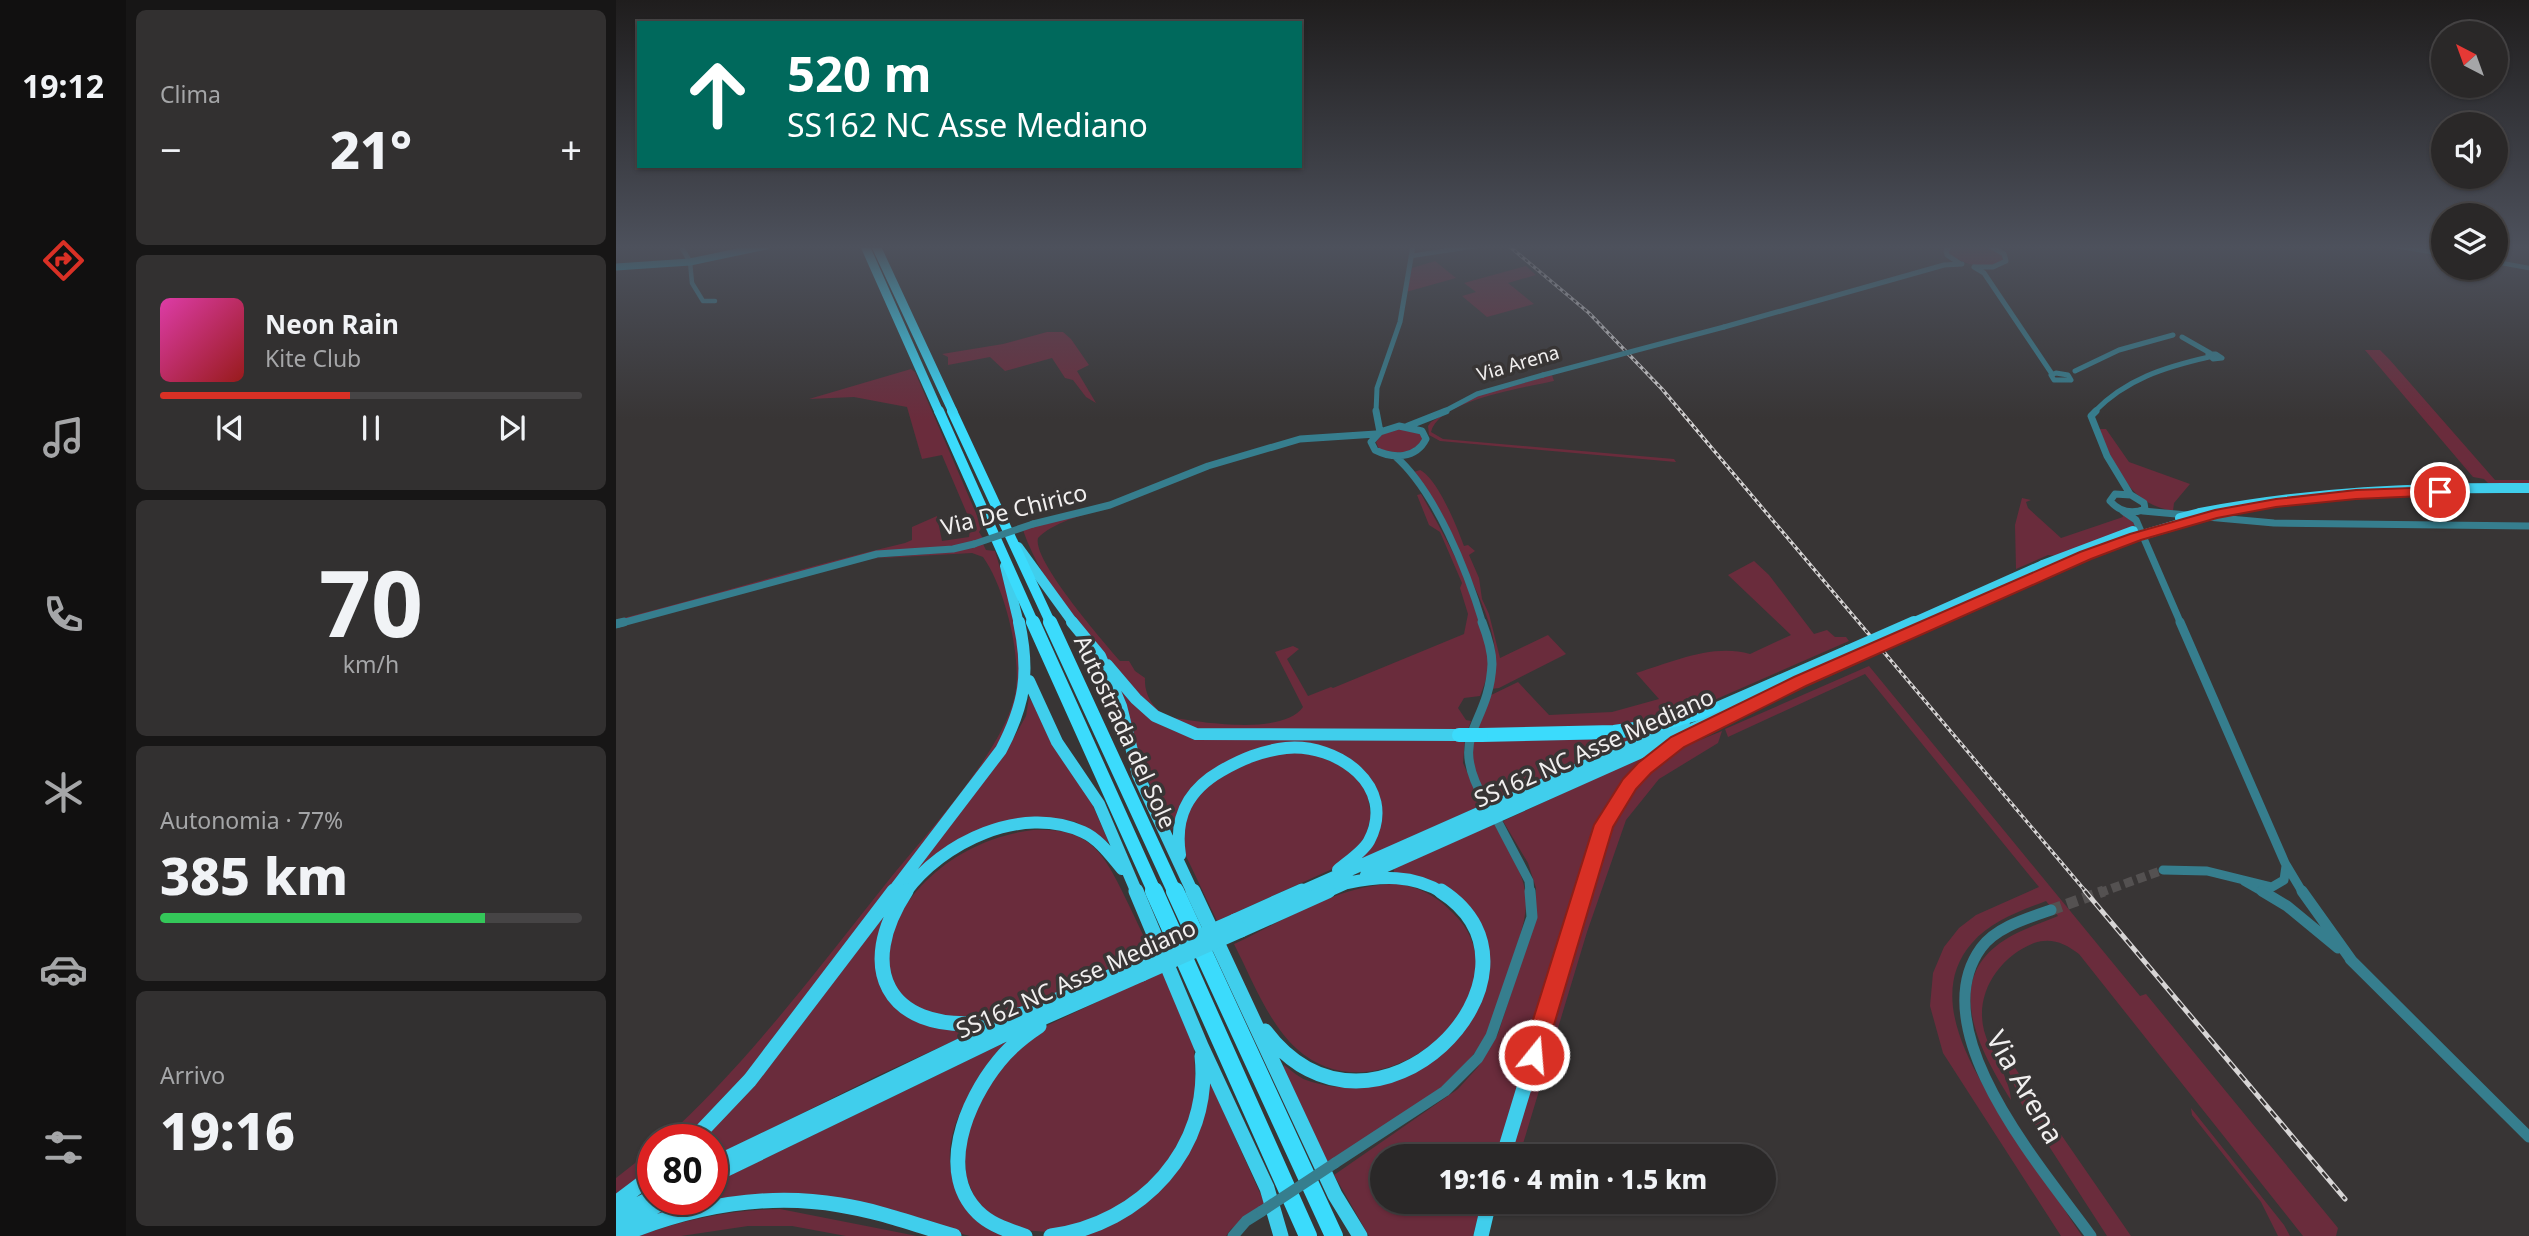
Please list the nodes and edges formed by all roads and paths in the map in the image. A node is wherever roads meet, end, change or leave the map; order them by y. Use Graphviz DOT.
graph roads {
  1 [pos="893,304"];
  2 [pos="901,304"];
  3 [pos="1403,304"];
  4 [pos="1807,304"];
  5 [pos="2008,304"];
  6 [pos="2047,363"];
  7 [pos="2052,374"];
  8 [pos="2066,375"];
  9 [pos="1430,419"];
  10 [pos="1376,421"];
  11 [pos="1408,426"];
  12 [pos="1391,427"];
  13 [pos="1378,433"];
  14 [pos="1424,433"];
  15 [pos="1358,437"];
  16 [pos="1371,442"];
  17 [pos="1413,453"];
  18 [pos="1395,456"];
  19 [pos="1410,470"];
  20 [pos="2120,489"];
  21 [pos="2529,490"];
  22 [pos="2141,512"];
  23 [pos="2198,516"];
  24 [pos="2529,527"];
  25 [pos="2147,530"];
  26 [pos="1006,541"];
  27 [pos="2047,568"];
  28 [pos="616,624"];
  29 [pos="1100,656"];
  30 [pos="1027,675"];
  31 [pos="1800,682"];
  32 [pos="1713,709"];
  33 [pos="1698,722"];
  34 [pos="1458,735"];
  35 [pos="1486,803"];
  36 [pos="1498,822"];
  37 [pos="2285,863"];
  38 [pos="2163,870"];
  39 [pos="1184,875"];
  40 [pos="2244,881"];
  41 [pos="1131,882"];
  42 [pos="1346,883"];
  43 [pos="1308,890"];
  44 [pos="2051,910"];
  45 [pos="1238,926"];
  46 [pos="2353,961"];
  47 [pos="1093,990"];
  48 [pos="1253,1015"];
  49 [pos="1201,1046"];
  50 [pos="708,1124"];
  51 [pos="2529,1137"];
  52 [pos="1507,1144"];
  53 [pos="728,1157"];
  54 [pos="728,1168"];
  55 [pos="637,1187"];
  56 [pos="616,1203"];
  57 [pos="637,1205"];
  58 [pos="1486,1214"];
  59 [pos="639,1215"];
  60 [pos="616,1216"];
  61 [pos="616,1227"];
  62 [pos="618,1236"];
  63 [pos="954,1236"];
  64 [pos="1025,1236"];
  65 [pos="1051,1236"];
  66 [pos="1233,1236"];
  67 [pos="1281,1236"];
  68 [pos="1308,1236"];
  69 [pos="1334,1236"];
  70 [pos="1360,1236"];
  71 [pos="1481,1236"];
  72 [pos="2091,1236"];
  1 -- 26 [label="highway, Autostrada del Sole"];
  2 -- 26 [label="highway, Autostrada del Sole"];
  3 -- 10 [label="street"];
  4 -- 9 [label="street, Via Arena, bridge"];
  5 -- 6 [label="street"];
  6 -- 7 [label="street"];
  6 -- 8 [label="street"];
  7 -- 8 [label="street"];
  7 -- 8 [label="street"];
  8 -- 20 [label="street"];
  9 -- 11 [label="street, Via Arena"];
  9 -- 14 [label="street"];
  10 -- 12 [label="street"];
  10 -- 13 [label="street"];
  11 -- 12 [label="street"];
  11 -- 14 [label="street"];
  12 -- 13 [label="street, Via De Chirico"];
  13 -- 15 [label="street, Via De Chirico"];
  13 -- 16 [label="street"];
  14 -- 17 [label="street"];
  15 -- 16 [label="street"];
  15 -- 28 [label="street, Via De Chirico, bridge"];
  16 -- 18 [label="street"];
  17 -- 18 [label="street"];
  17 -- 19 [label="street"];
  18 -- 19 [label="street"];
  19 -- 35 [label="street"];
  20 -- 22 [label="street"];
  20 -- 22 [label="street"];
  21 -- 23 [label="highway, SS162 NC Asse Mediano, bridge"];
  21 -- 23 [label="highway, SS162 NC Asse Mediano"];
  22 -- 24 [label="street"];
  22 -- 37 [label="street"];
  23 -- 25 [label="highway, SS162 NC Asse Mediano"];
  23 -- 25 [label="highway, SS162 NC Asse Mediano, bridge"];
  25 -- 27 [label="highway, SS162 NC Asse Mediano, bridge"];
  26 -- 29 [label="highway"];
  26 -- 30 [label="highway"];
  26 -- 68 [label="highway, Autostrada del Sole"];
  26 -- 69 [label="highway, Autostrada del Sole"];
  27 -- 31 [label="highway, SS162 NC Asse Mediano, bridge"];
  27 -- 32 [label="highway, SS162 NC Asse Mediano, bridge"];
  29 -- 34 [label="highway"];
  29 -- 39 [label="highway"];
  30 -- 41 [label="highway"];
  30 -- 50 [label="highway"];
  31 -- 33 [label="highway, bridge"];
  32 -- 33 [label="highway"];
  33 -- 34 [label="highway, bridge"];
  33 -- 42 [label="highway, SS162 NC Asse Mediano"];
  33 -- 43 [label="highway, SS162 NC Asse Mediano"];
  33 -- 52 [label="highway"];
  36 -- 66 [label="street, bridge"];
  37 -- 40 [label="street"];
  37 -- 46 [label="street"];
  38 -- 40 [label="street"];
  39 -- 43 [label="highway"];
  39 -- 48 [label="highway"];
  40 -- 46 [label="street"];
  41 -- 47 [label="highway"];
  41 -- 49 [label="highway"];
  42 -- 45 [label="highway, SS162 NC Asse Mediano"];
  42 -- 48 [label="highway"];
  43 -- 45 [label="highway, SS162 NC Asse Mediano"];
  44 -- 72 [label="street, Via Arena"];
  45 -- 47 [label="highway, SS162 NC Asse Mediano, bridge"];
  46 -- 51 [label="street"];
  47 -- 53 [label="highway, SS162 NC Asse Mediano"];
  47 -- 54 [label="highway, SS162 NC Asse Mediano"];
  47 -- 64 [label="highway"];
  48 -- 70 [label="highway"];
  49 -- 65 [label="highway"];
  49 -- 67 [label="highway"];
  55 -- 56 [label="highway"];
  57 -- 60 [label="highway"];
  58 -- 71 [label="highway"];
  59 -- 61 [label="highway"];
  62 -- 63 [label="highway"];
}
